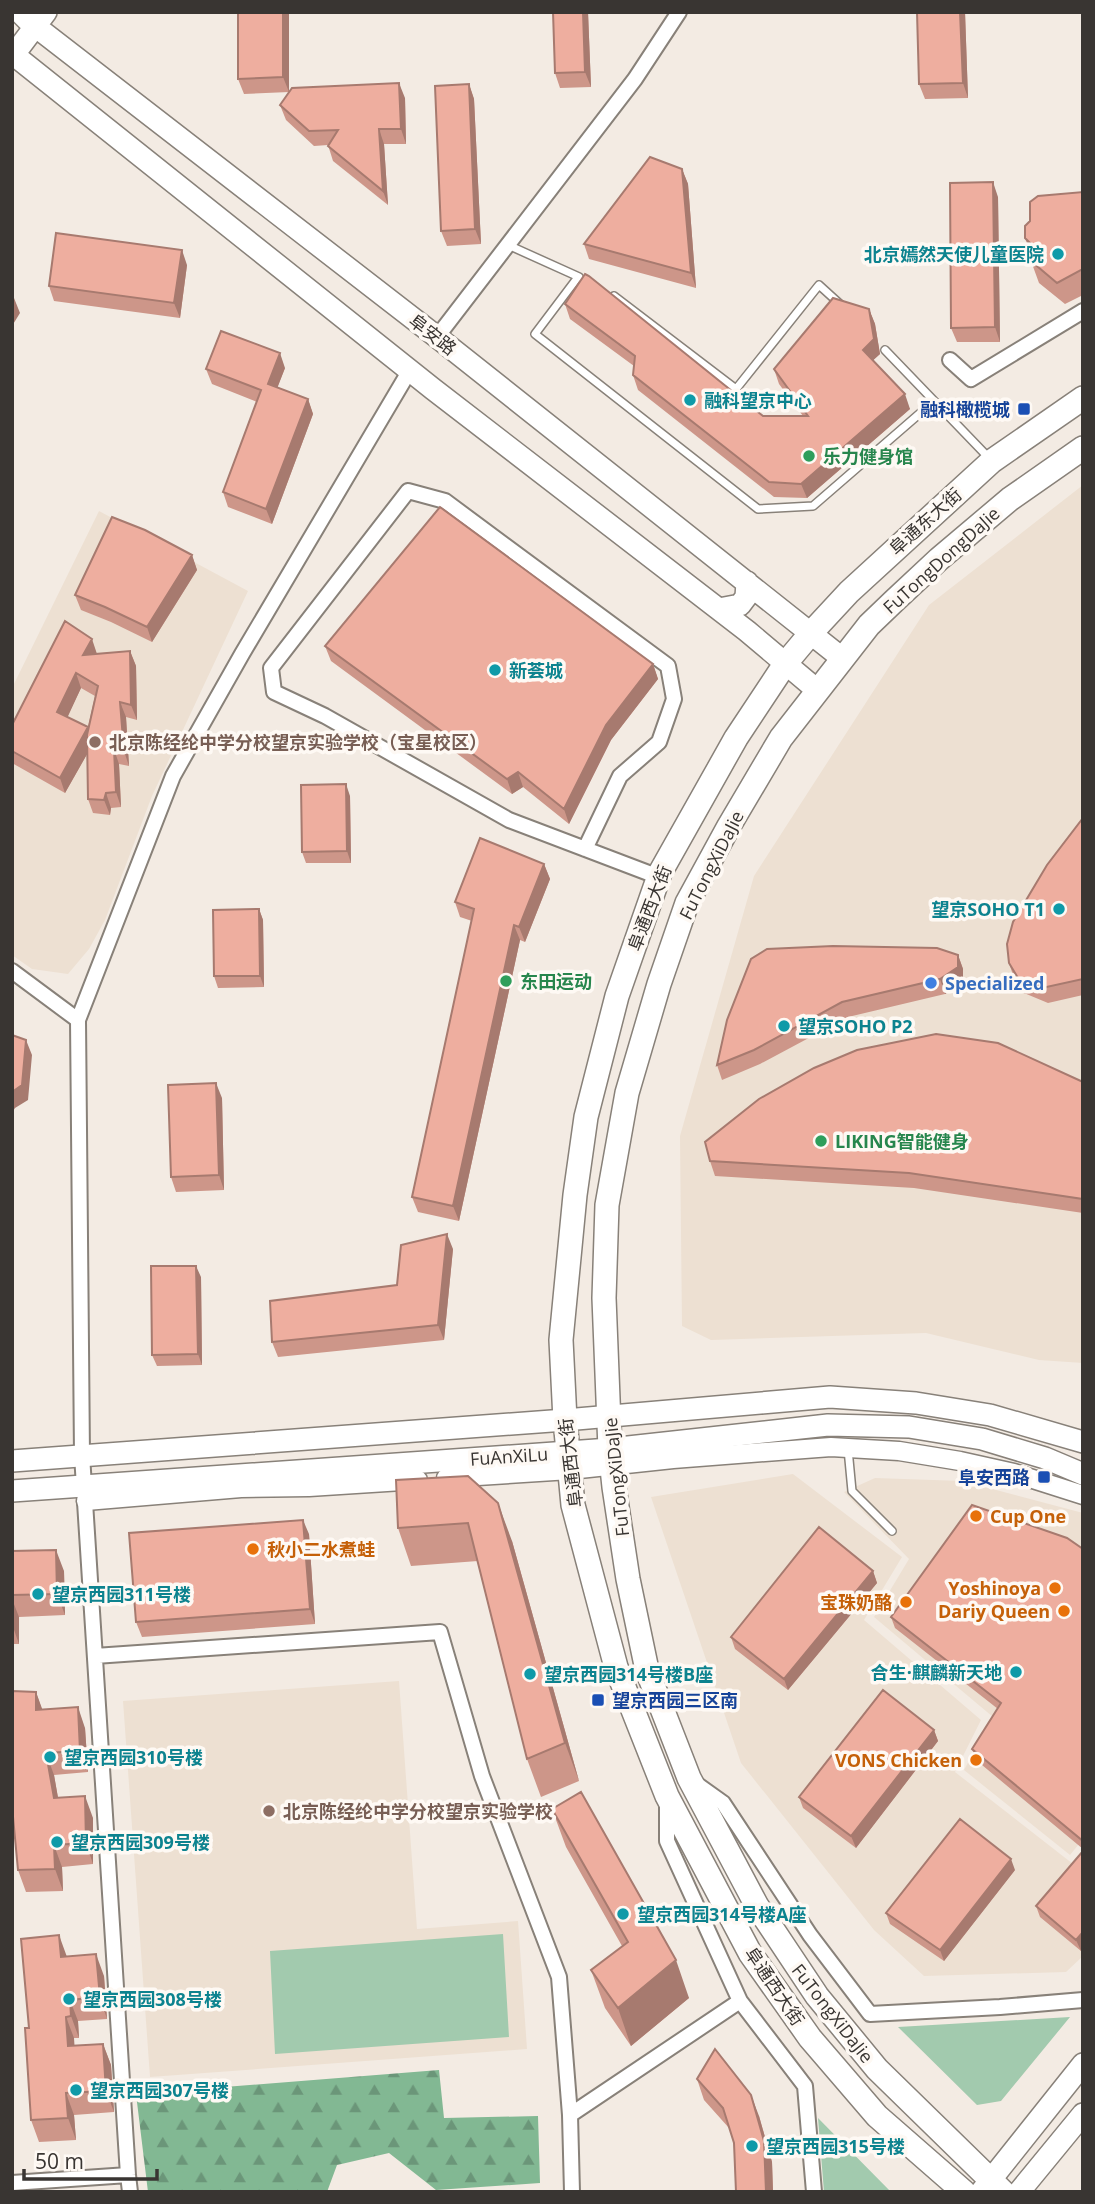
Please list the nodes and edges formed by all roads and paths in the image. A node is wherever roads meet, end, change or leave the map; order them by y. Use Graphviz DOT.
graph roads {
  1 [pos="679,12"];
  2 [pos="34,17"];
  3 [pos="13,55"];
  4 [pos="508,245"];
  5 [pos="578,277"];
  6 [pos="590,282"];
  7 [pos="603,288"];
  8 [pos="846,310"];
  9 [pos="1083,311"];
  10 [pos="437,337"];
  11 [pos="885,350"];
  12 [pos="950,360"];
  13 [pos="410,370"];
  14 [pos="1083,397"];
  15 [pos="933,402"];
  16 [pos="1083,447"];
  17 [pos="992,461"];
  18 [pos="747,582"];
  19 [pos="719,609"];
  20 [pos="811,633"];
  21 [pos="843,659"];
  22 [pos="785,664"];
  23 [pos="817,690"];
  24 [pos="585,849"];
  25 [pos="659,877"];
  26 [pos="12,971"];
  27 [pos="78,1020"];
  28 [pos="608,1416"];
  29 [pos="565,1420"];
  30 [pos="1083,1442"];
  31 [pos="848,1448"];
  32 [pos="82,1455"];
  33 [pos="611,1457"];
  34 [pos="12,1461"];
  35 [pos="569,1461"];
  36 [pos="1083,1474"];
  37 [pos="12,1491"];
  38 [pos="85,1493"];
  39 [pos="1083,1495"];
  40 [pos="892,1531"];
  41 [pos="95,1656"];
  42 [pos="689,1778"];
  43 [pos="667,1796"];
  44 [pos="1083,2000"];
  45 [pos="740,2001"];
  46 [pos="1083,2064"];
  47 [pos="1083,2114"];
  48 [pos="570,2115"];
  49 [pos="128,2175"];
  50 [pos="12,2183"];
  51 [pos="991,2188"];
  52 [pos="131,2192"];
  53 [pos="572,2192"];
  54 [pos="814,2192"];
  55 [pos="964,2192"];
  56 [pos="1019,2192"];
  1 -- 4 [label="street"];
  2 -- 3 [label="main road"];
  2 -- 10 [label="main road, 阜安路"];
  3 -- 13 [label="main road"];
  4 -- 5 [label="lane"];
  4 -- 10 [label="street"];
  5 -- 6 [label="lane"];
  5 -- 15 [label="lane"];
  7 -- 8 [label="lane"];
  9 -- 12 [label="street"];
  10 -- 18 [label="main road, 阜安路"];
  11 -- 15 [label="lane"];
  13 -- 19 [label="main road"];
  13 -- 27 [label="street"];
  14 -- 17 [label="main road, 阜通东大街"];
  15 -- 17 [label="lane"];
  16 -- 21 [label="main road, FuTongDongDaJie"];
  17 -- 20 [label="main road, 阜通东大街"];
  18 -- 19 [label="main road"];
  18 -- 20 [label="main road, 阜安路"];
  19 -- 22 [label="main road"];
  20 -- 21 [label="main road, 阜安路"];
  20 -- 22 [label="main road, 阜通东大街"];
  21 -- 23 [label="main road, FuTongDongDaJie"];
  22 -- 23 [label="main road"];
  22 -- 25 [label="main road, 阜通西大街"];
  23 -- 28 [label="main road, FuTongXiDaJie"];
  24 -- 24 [label="street"];
  24 -- 25 [label="street"];
  25 -- 29 [label="main road, 阜通西大街"];
  26 -- 27 [label="street"];
  27 -- 32 [label="street"];
  28 -- 29 [label="main road, FuAnXiLu"];
  28 -- 30 [label="main road, FuAnXiLu"];
  28 -- 33 [label="main road, FuTongXiDaJie"];
  29 -- 32 [label="main road, FuAnXiLu"];
  29 -- 35 [label="main road, 阜通西大街"];
  31 -- 33 [label="street"];
  31 -- 39 [label="street"];
  31 -- 40 [label="lane"];
  32 -- 34 [label="main road, FuAnXiLu"];
  32 -- 38 [label="street"];
  33 -- 35 [label="main road, FuAnXiLu"];
  33 -- 36 [label="main road, FuAnXiLu"];
  33 -- 42 [label="main road, FuTongXiDaJie"];
  35 -- 38 [label="main road, FuAnXiLu"];
  35 -- 43 [label="main road, 阜通西大街"];
  37 -- 38 [label="main road, FuAnXiLu"];
  38 -- 41 [label="street"];
  41 -- 48 [label="street"];
  41 -- 49 [label="street"];
  42 -- 44 [label="street"];
  42 -- 51 [label="main road, FuTongXiDaJie"];
  43 -- 45 [label="street"];
  43 -- 55 [label="main road, 阜通西大街"];
  45 -- 48 [label="street"];
  45 -- 54 [label="street"];
  46 -- 51 [label="main road"];
  47 -- 56 [label="main road"];
  48 -- 53 [label="street"];
  49 -- 50 [label="street"];
  49 -- 52 [label="street"];
}
